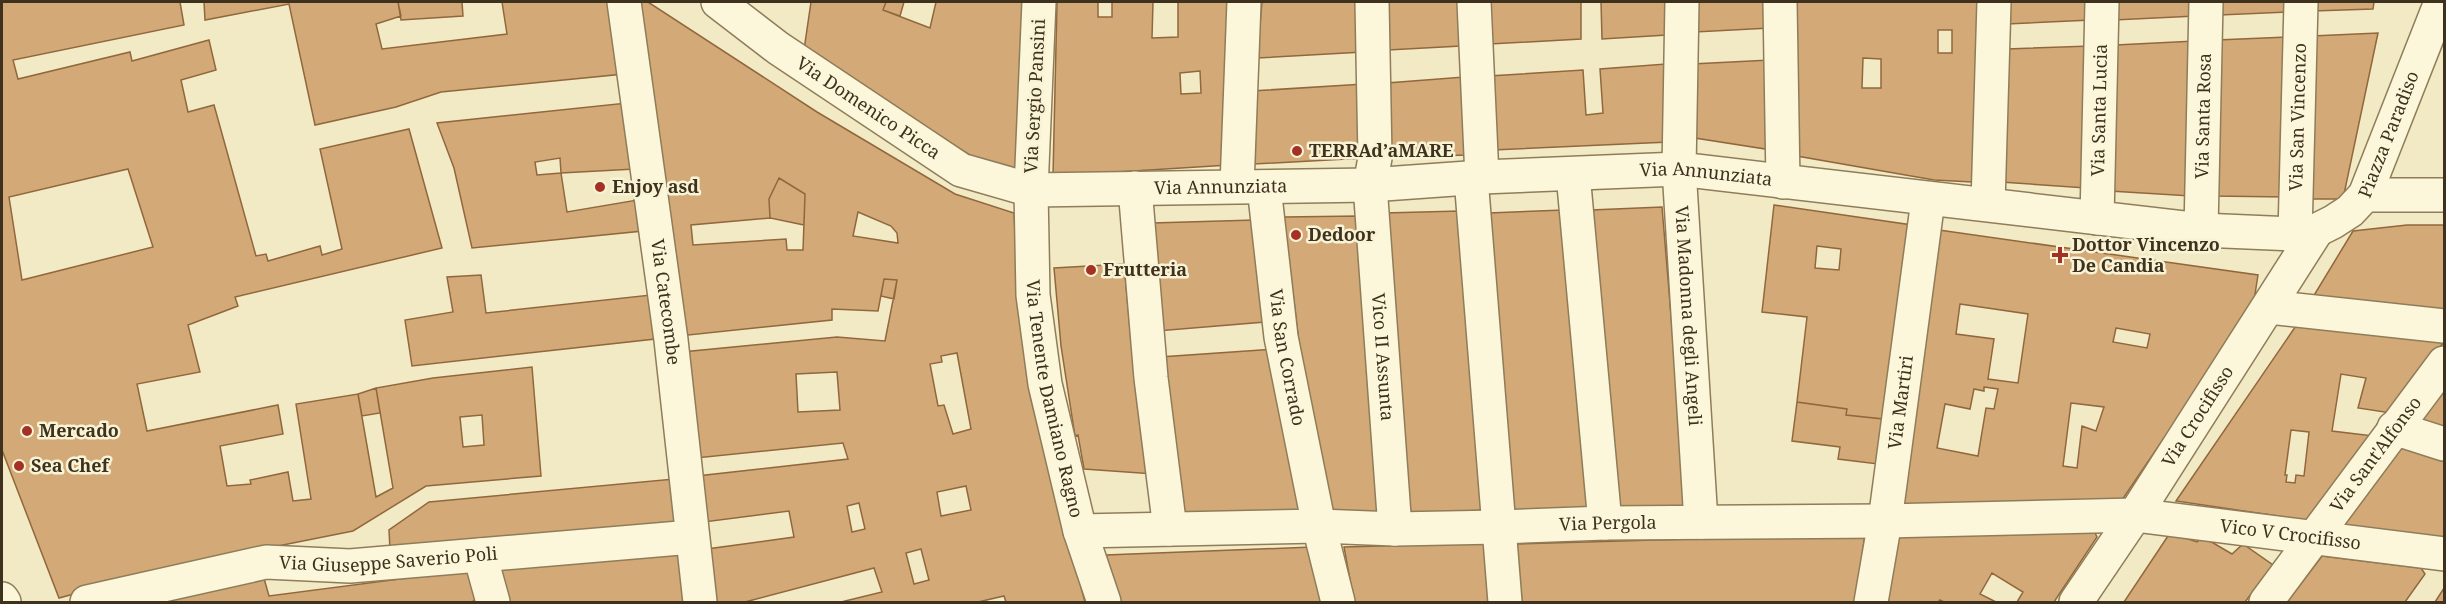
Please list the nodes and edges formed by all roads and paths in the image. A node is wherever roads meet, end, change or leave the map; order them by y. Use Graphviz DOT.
graph roads {
  1 [pos="624,2"];
  2 [pos="718,2"];
  3 [pos="1039,2"];
  4 [pos="1244,2"];
  5 [pos="1372,2"];
  6 [pos="1474,2"];
  7 [pos="1682,2"];
  8 [pos="1780,2"];
  9 [pos="1994,2"];
  10 [pos="2102,2"];
  11 [pos="2206,2"];
  12 [pos="2301,2"];
  13 [pos="2441,2"];
  14 [pos="1679,169"];
  15 [pos="1573,174"];
  16 [pos="1476,177"];
  17 [pos="1783,182"];
  18 [pos="1370,185"];
  19 [pos="1250,186"];
  20 [pos="1135,188"];
  21 [pos="1031,190"];
  22 [pos="2366,195"];
  23 [pos="2445,195"];
  24 [pos="1928,200"];
  25 [pos="1988,204"];
  26 [pos="2097,218"];
  27 [pos="2201,230"];
  28 [pos="2306,232"];
  29 [pos="2269,307"];
  30 [pos="2445,326"];
  31 [pos="2445,363"];
  32 [pos="2394,428"];
  33 [pos="2445,444"];
  34 [pos="2135,515"];
  35 [pos="1885,521"];
  36 [pos="1701,522"];
  37 [pos="1605,523"];
  38 [pos="1319,526"];
  39 [pos="1499,528"];
  40 [pos="1170,529"];
  41 [pos="1395,529"];
  42 [pos="1080,531"];
  43 [pos="2316,536"];
  44 [pos="692,537"];
  45 [pos="2445,554"];
  46 [pos="480,555"];
  47 [pos="87,603"];
  48 [pos="493,603"];
  49 [pos="700,603"];
  50 [pos="1104,603"];
  51 [pos="1338,603"];
  52 [pos="1504,603"];
  53 [pos="1871,603"];
  54 [pos="2076,603"];
  55 [pos="2266,603"];
  1 -- 44 [label="street, Via Catecombe"];
  2 -- 21 [label="street, Via Domenico Picca"];
  3 -- 21 [label="street, Via Sergio Pansini"];
  4 -- 19 [label="street, Via San Corrado"];
  5 -- 18 [label="street, Vico II Assunta"];
  6 -- 16 [label="street"];
  7 -- 14 [label="street, Via Madonna degli Angeli"];
  8 -- 17 [label="street"];
  9 -- 25 [label="street"];
  10 -- 26 [label="street, Via Santa Lucia"];
  11 -- 27 [label="street, Via Santa Rosa"];
  12 -- 28 [label="street, Via San Vincenzo"];
  13 -- 22 [label="street, Piazza Paradiso"];
  14 -- 15 [label="street, Via Annunziata"];
  14 -- 17 [label="street, Via Annunziata"];
  14 -- 36 [label="street, Via Madonna degli Angeli"];
  15 -- 16 [label="street, Via Annunziata"];
  15 -- 37 [label="street"];
  16 -- 18 [label="street, Via Annunziata"];
  16 -- 39 [label="street"];
  17 -- 24 [label="street, Via Annunziata"];
  18 -- 19 [label="street, Via Annunziata"];
  18 -- 41 [label="street, Vico II Assunta"];
  19 -- 20 [label="street, Via Annunziata"];
  19 -- 38 [label="street, Via San Corrado"];
  20 -- 21 [label="street, Via Annunziata"];
  20 -- 40 [label="street"];
  21 -- 42 [label="street, Via Tenente Damiano Ragno"];
  22 -- 23 [label="street, Piazza Paradiso"];
  22 -- 28 [label="street"];
  24 -- 25 [label="street, Via Annunziata"];
  24 -- 35 [label="street, Via Martiri"];
  25 -- 26 [label="street, Via Annunziata"];
  26 -- 27 [label="street, Via Annunziata"];
  27 -- 28 [label="street, Via Annunziata"];
  28 -- 29 [label="street, Via Crocifisso"];
  29 -- 30 [label="street"];
  29 -- 34 [label="street, Via Crocifisso"];
  31 -- 32 [label="street, Via Sant'Alfonso"];
  32 -- 33 [label="street"];
  32 -- 43 [label="street, Via Sant'Alfonso"];
  34 -- 35 [label="street, Via Pergola"];
  34 -- 43 [label="street, Vico V Crocifisso"];
  34 -- 54 [label="street, Via Crocifisso"];
  35 -- 36 [label="street, Via Pergola"];
  35 -- 53 [label="street, Via Martiri"];
  36 -- 37 [label="street, Via Pergola"];
  37 -- 39 [label="street, Via Pergola"];
  38 -- 40 [label="street, Via Pergola"];
  38 -- 41 [label="street, Via Pergola"];
  38 -- 51 [label="street, Via San Corrado"];
  39 -- 41 [label="street, Via Pergola"];
  39 -- 52 [label="street"];
  40 -- 42 [label="street, Via Pergola"];
  42 -- 50 [label="street, Via Tenente Damiano Ragno"];
  43 -- 45 [label="street, Vico V Crocifisso"];
  43 -- 55 [label="street, Via Sant'Alfonso"];
  44 -- 46 [label="street, Via Giuseppe Saverio Poli"];
  44 -- 49 [label="street, Via Catecombe"];
  46 -- 47 [label="street, Via Giuseppe Saverio Poli"];
  46 -- 48 [label="street"];
}
